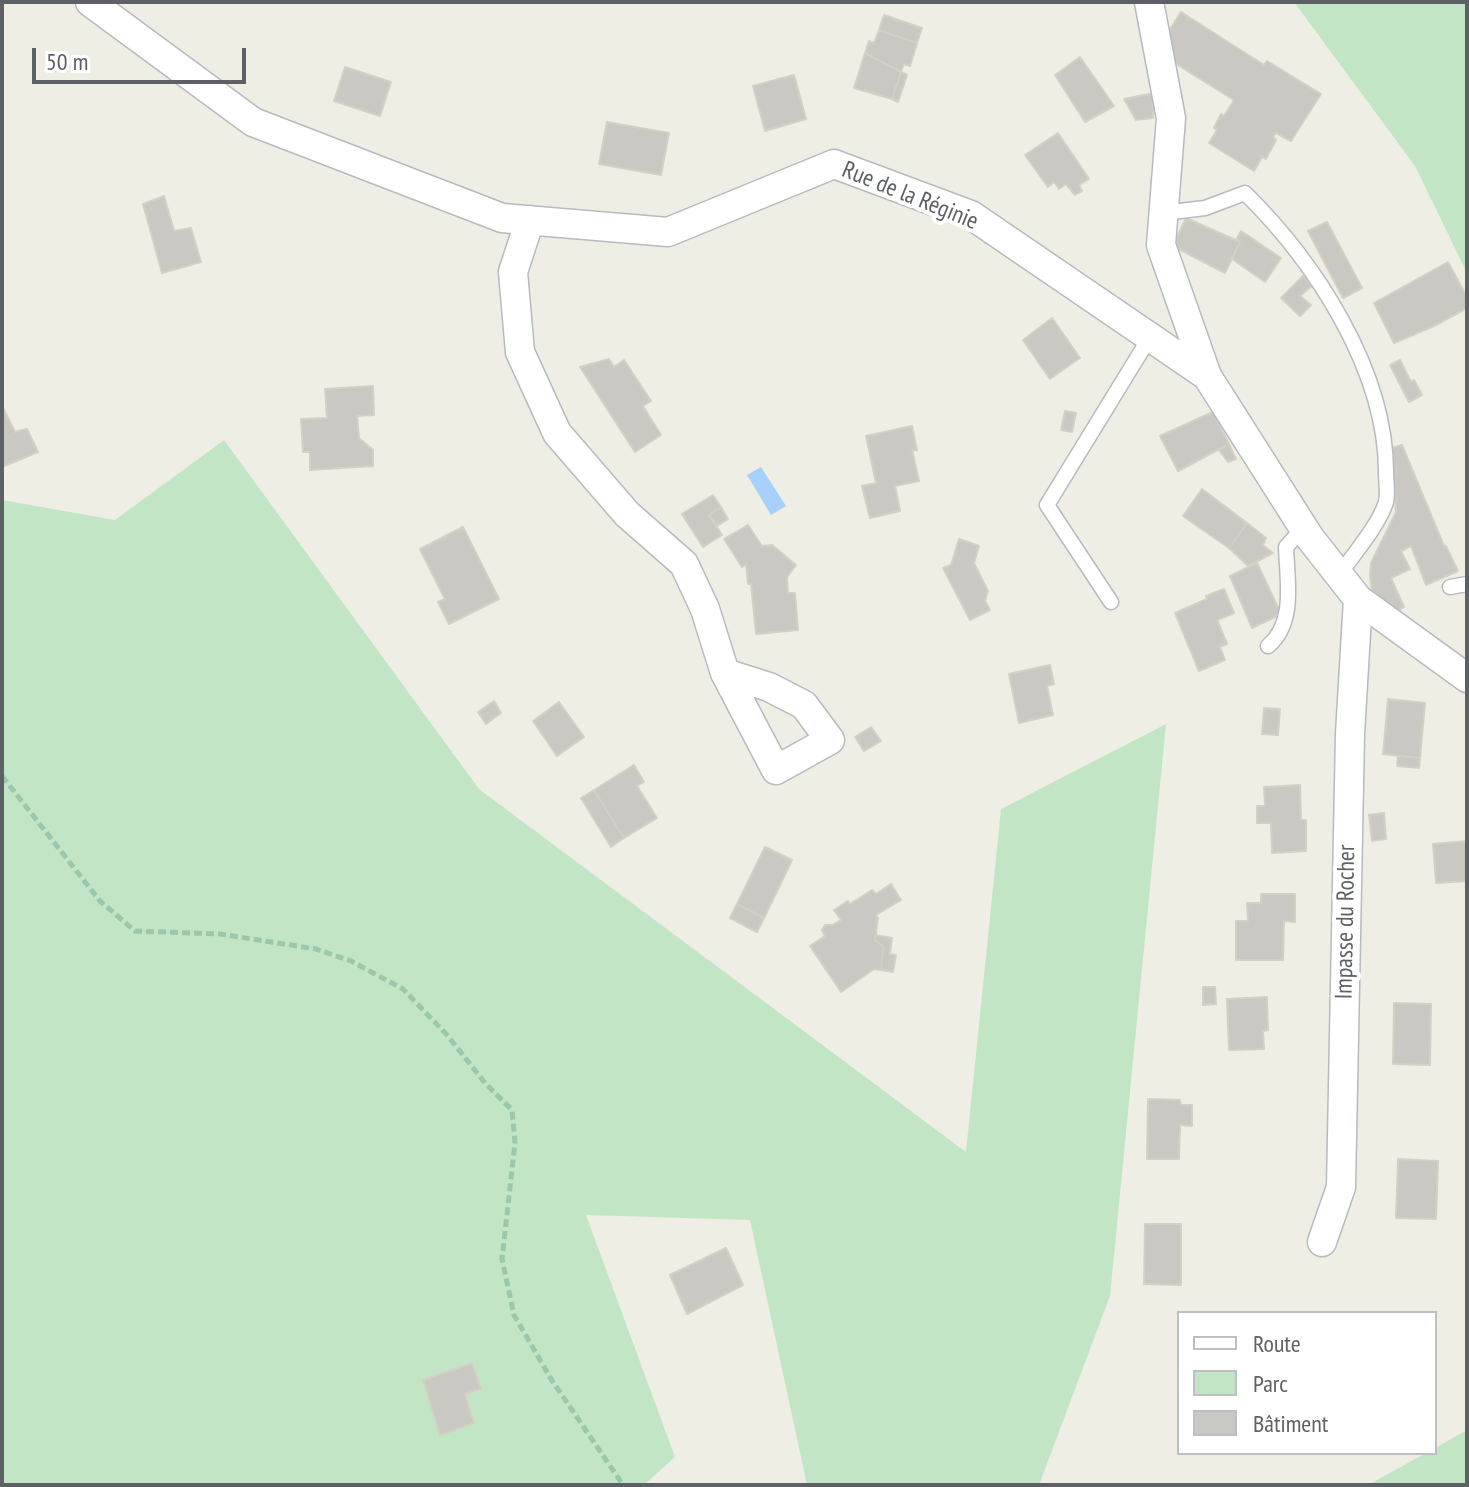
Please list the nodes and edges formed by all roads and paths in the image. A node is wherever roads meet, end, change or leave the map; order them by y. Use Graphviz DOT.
graph roads {
  1 [pos="90,2"];
  2 [pos="1149,2"];
  3 [pos="1163,213"];
  4 [pos="530,220"];
  5 [pos="1150,337"];
  6 [pos="1207,376"];
  7 [pos="1303,528"];
  8 [pos="1339,575"];
  9 [pos="1467,584"];
  10 [pos="1450,587"];
  11 [pos="1358,599"];
  12 [pos="1111,602"];
  13 [pos="1268,646"];
  14 [pos="725,673"];
  15 [pos="1467,678"];
  16 [pos="2,776"];
  17 [pos="1322,1242"];
  18 [pos="623,1485"];
  1 -- 4 [label="street, Rue de la Réginie"];
  2 -- 3 [label="street"];
  3 -- 6 [label="street"];
  3 -- 8 [label="lane"];
  4 -- 5 [label="street, Rue de la Réginie"];
  4 -- 14 [label="street"];
  5 -- 6 [label="street, Rue de la Réginie"];
  5 -- 12 [label="lane"];
  6 -- 7 [label="street, Rue de la Réginie"];
  7 -- 8 [label="street, Rue de la Réginie"];
  7 -- 13 [label="lane"];
  8 -- 11 [label="street, Rue de la Réginie"];
  9 -- 10 [label="lane"];
  11 -- 15 [label="street, Rue de la Réginie"];
  11 -- 17 [label="street, Impasse du Rocher"];
  16 -- 18 [label="path"];
}
